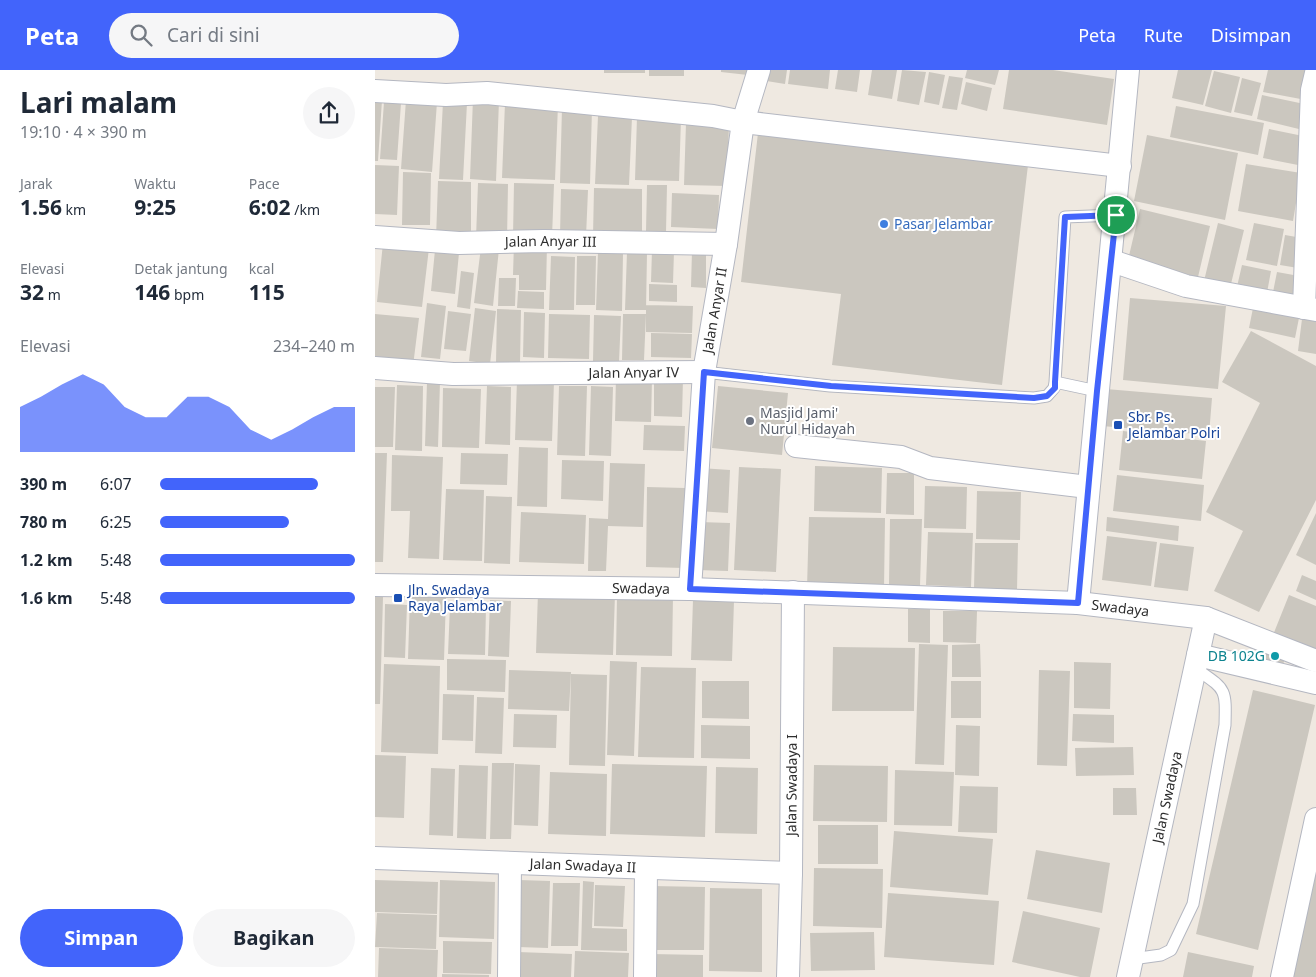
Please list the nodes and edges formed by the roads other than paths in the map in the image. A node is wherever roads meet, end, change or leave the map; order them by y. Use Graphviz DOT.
graph roads {
  1 [pos="759,70"];
  2 [pos="1128,70"];
  3 [pos="1316,73"];
  4 [pos="375,90"];
  5 [pos="743,122"];
  6 [pos="1120,166"];
  7 [pos="1116,215"];
  8 [pos="375,237"];
  9 [pos="726,244"];
  10 [pos="1112,261"];
  11 [pos="1310,309"];
  12 [pos="375,368"];
  13 [pos="704,372"];
  14 [pos="1055,382"];
  15 [pos="1097,391"];
  16 [pos="796,446"];
  17 [pos="1088,486"];
  18 [pos="375,585"];
  19 [pos="690,589"];
  20 [pos="793,592"];
  21 [pos="1078,603"];
  22 [pos="1207,618"];
  23 [pos="1316,661"];
  24 [pos="1197,662"];
  25 [pos="1316,683"];
  26 [pos="1316,818"];
  27 [pos="375,858"];
  28 [pos="510,863"];
  29 [pos="647,868"];
  30 [pos="791,873"];
  31 [pos="1130,968"];
  32 [pos="509,977"];
  33 [pos="645,977"];
  34 [pos="788,977"];
  35 [pos="1282,977"];
  1 -- 5 [label="street, Jalan Anyar II"];
  2 -- 6 [label="street"];
  3 -- 11 [label="street"];
  4 -- 5 [label="street"];
  5 -- 6 [label="street"];
  5 -- 9 [label="street, Jalan Anyar II"];
  6 -- 7 [label="street"];
  7 -- 10 [label="street"];
  7 -- 14 [label="lane"];
  8 -- 9 [label="street, Jalan Anyar III"];
  9 -- 13 [label="street, Jalan Anyar II"];
  10 -- 11 [label="street"];
  10 -- 15 [label="street"];
  12 -- 13 [label="street, Jalan Anyar IV"];
  13 -- 14 [label="lane, Jalan Anyar IV"];
  13 -- 19 [label="street, Jalan Anyar II"];
  14 -- 15 [label="lane"];
  15 -- 17 [label="street"];
  16 -- 17 [label="street"];
  17 -- 21 [label="street"];
  18 -- 19 [label="street, Swadaya"];
  19 -- 20 [label="street, Swadaya"];
  20 -- 21 [label="street, Swadaya"];
  20 -- 30 [label="street, Jalan Swadaya I"];
  21 -- 22 [label="street, Swadaya"];
  22 -- 23 [label="street, Swadaya"];
  22 -- 24 [label="street, Jalan Swadaya"];
  24 -- 25 [label="street"];
  24 -- 31 [label="street, Jalan Swadaya"];
  24 -- 31 [label="lane"];
  26 -- 35 [label="street"];
  27 -- 28 [label="street, Jalan Swadaya II"];
  28 -- 29 [label="street, Jalan Swadaya II"];
  28 -- 32 [label="street"];
  29 -- 30 [label="street, Jalan Swadaya II"];
  29 -- 33 [label="street"];
  30 -- 34 [label="street, Jalan Swadaya I"];
}
